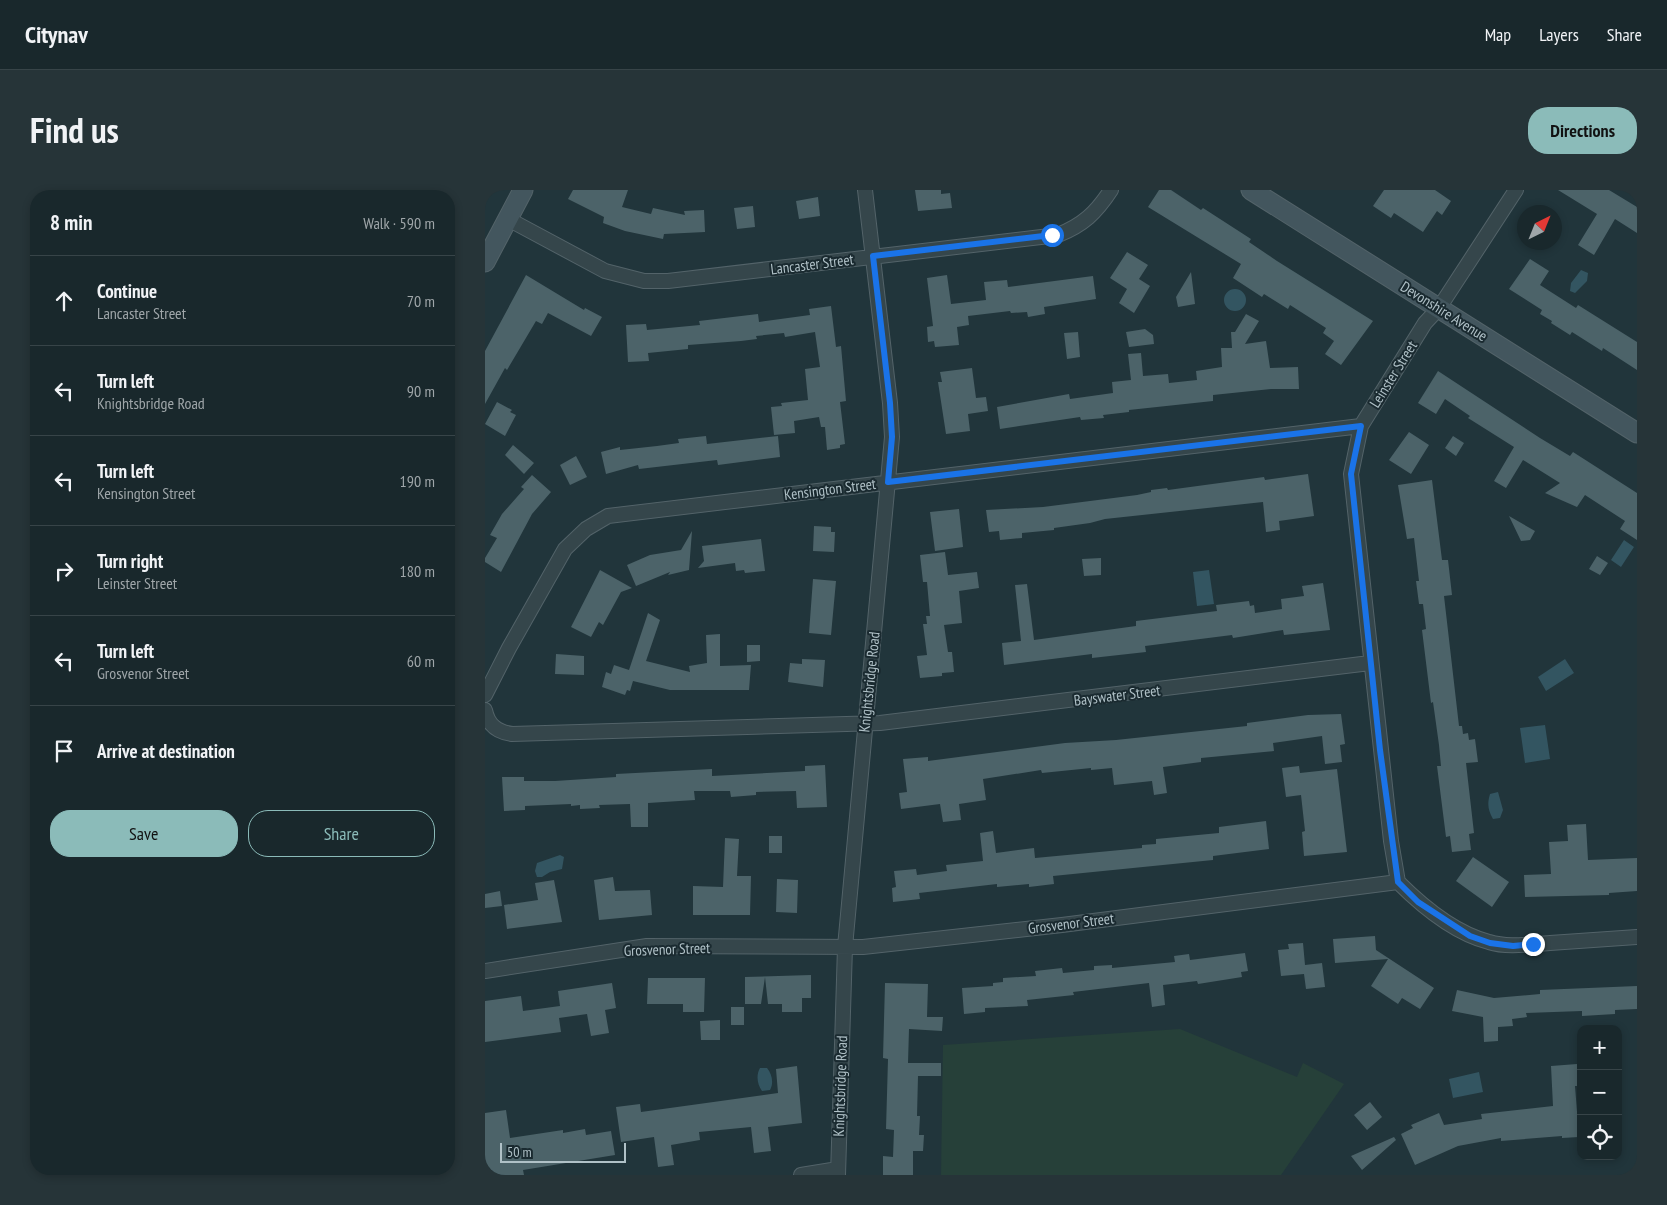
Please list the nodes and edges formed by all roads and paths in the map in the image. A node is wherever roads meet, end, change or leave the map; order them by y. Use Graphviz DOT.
graph roads {
  1 [pos="523,190"];
  2 [pos="865,190"];
  3 [pos="1111,190"];
  4 [pos="1251,190"];
  5 [pos="1516,190"];
  6 [pos="508,219"];
  7 [pos="873,256"];
  8 [pos="485,262"];
  9 [pos="1439,308"];
  10 [pos="1361,426"];
  11 [pos="1637,433"];
  12 [pos="888,482"];
  13 [pos="1370,663"];
  14 [pos="485,695"];
  15 [pos="485,710"];
  16 [pos="864,724"];
  17 [pos="1398,882"];
  18 [pos="1637,936"];
  19 [pos="845,948"];
  20 [pos="485,971"];
  21 [pos="838,1172"];
  22 [pos="801,1175"];
  1 -- 6 [label="main road"];
  2 -- 7 [label="street, Knightsbridge Road"];
  3 -- 7 [label="street, Lancaster Street"];
  4 -- 9 [label="main road, Devonshire Avenue"];
  5 -- 9 [label="street, Leinster Street"];
  6 -- 7 [label="street, Lancaster Street"];
  6 -- 8 [label="main road"];
  7 -- 12 [label="street, Knightsbridge Road"];
  9 -- 10 [label="street, Leinster Street"];
  9 -- 11 [label="main road, Devonshire Avenue"];
  10 -- 12 [label="street, Kensington Street"];
  10 -- 13 [label="street, Leinster Street"];
  12 -- 14 [label="street, Kensington Street"];
  12 -- 16 [label="street, Knightsbridge Road"];
  13 -- 16 [label="street, Bayswater Street"];
  13 -- 17 [label="street, Leinster Street"];
  15 -- 16 [label="street"];
  16 -- 19 [label="street, Knightsbridge Road"];
  17 -- 18 [label="street"];
  17 -- 19 [label="street, Grosvenor Street"];
  19 -- 20 [label="street, Grosvenor Street"];
  19 -- 21 [label="street, Knightsbridge Road"];
  21 -- 22 [label="street"];
}
